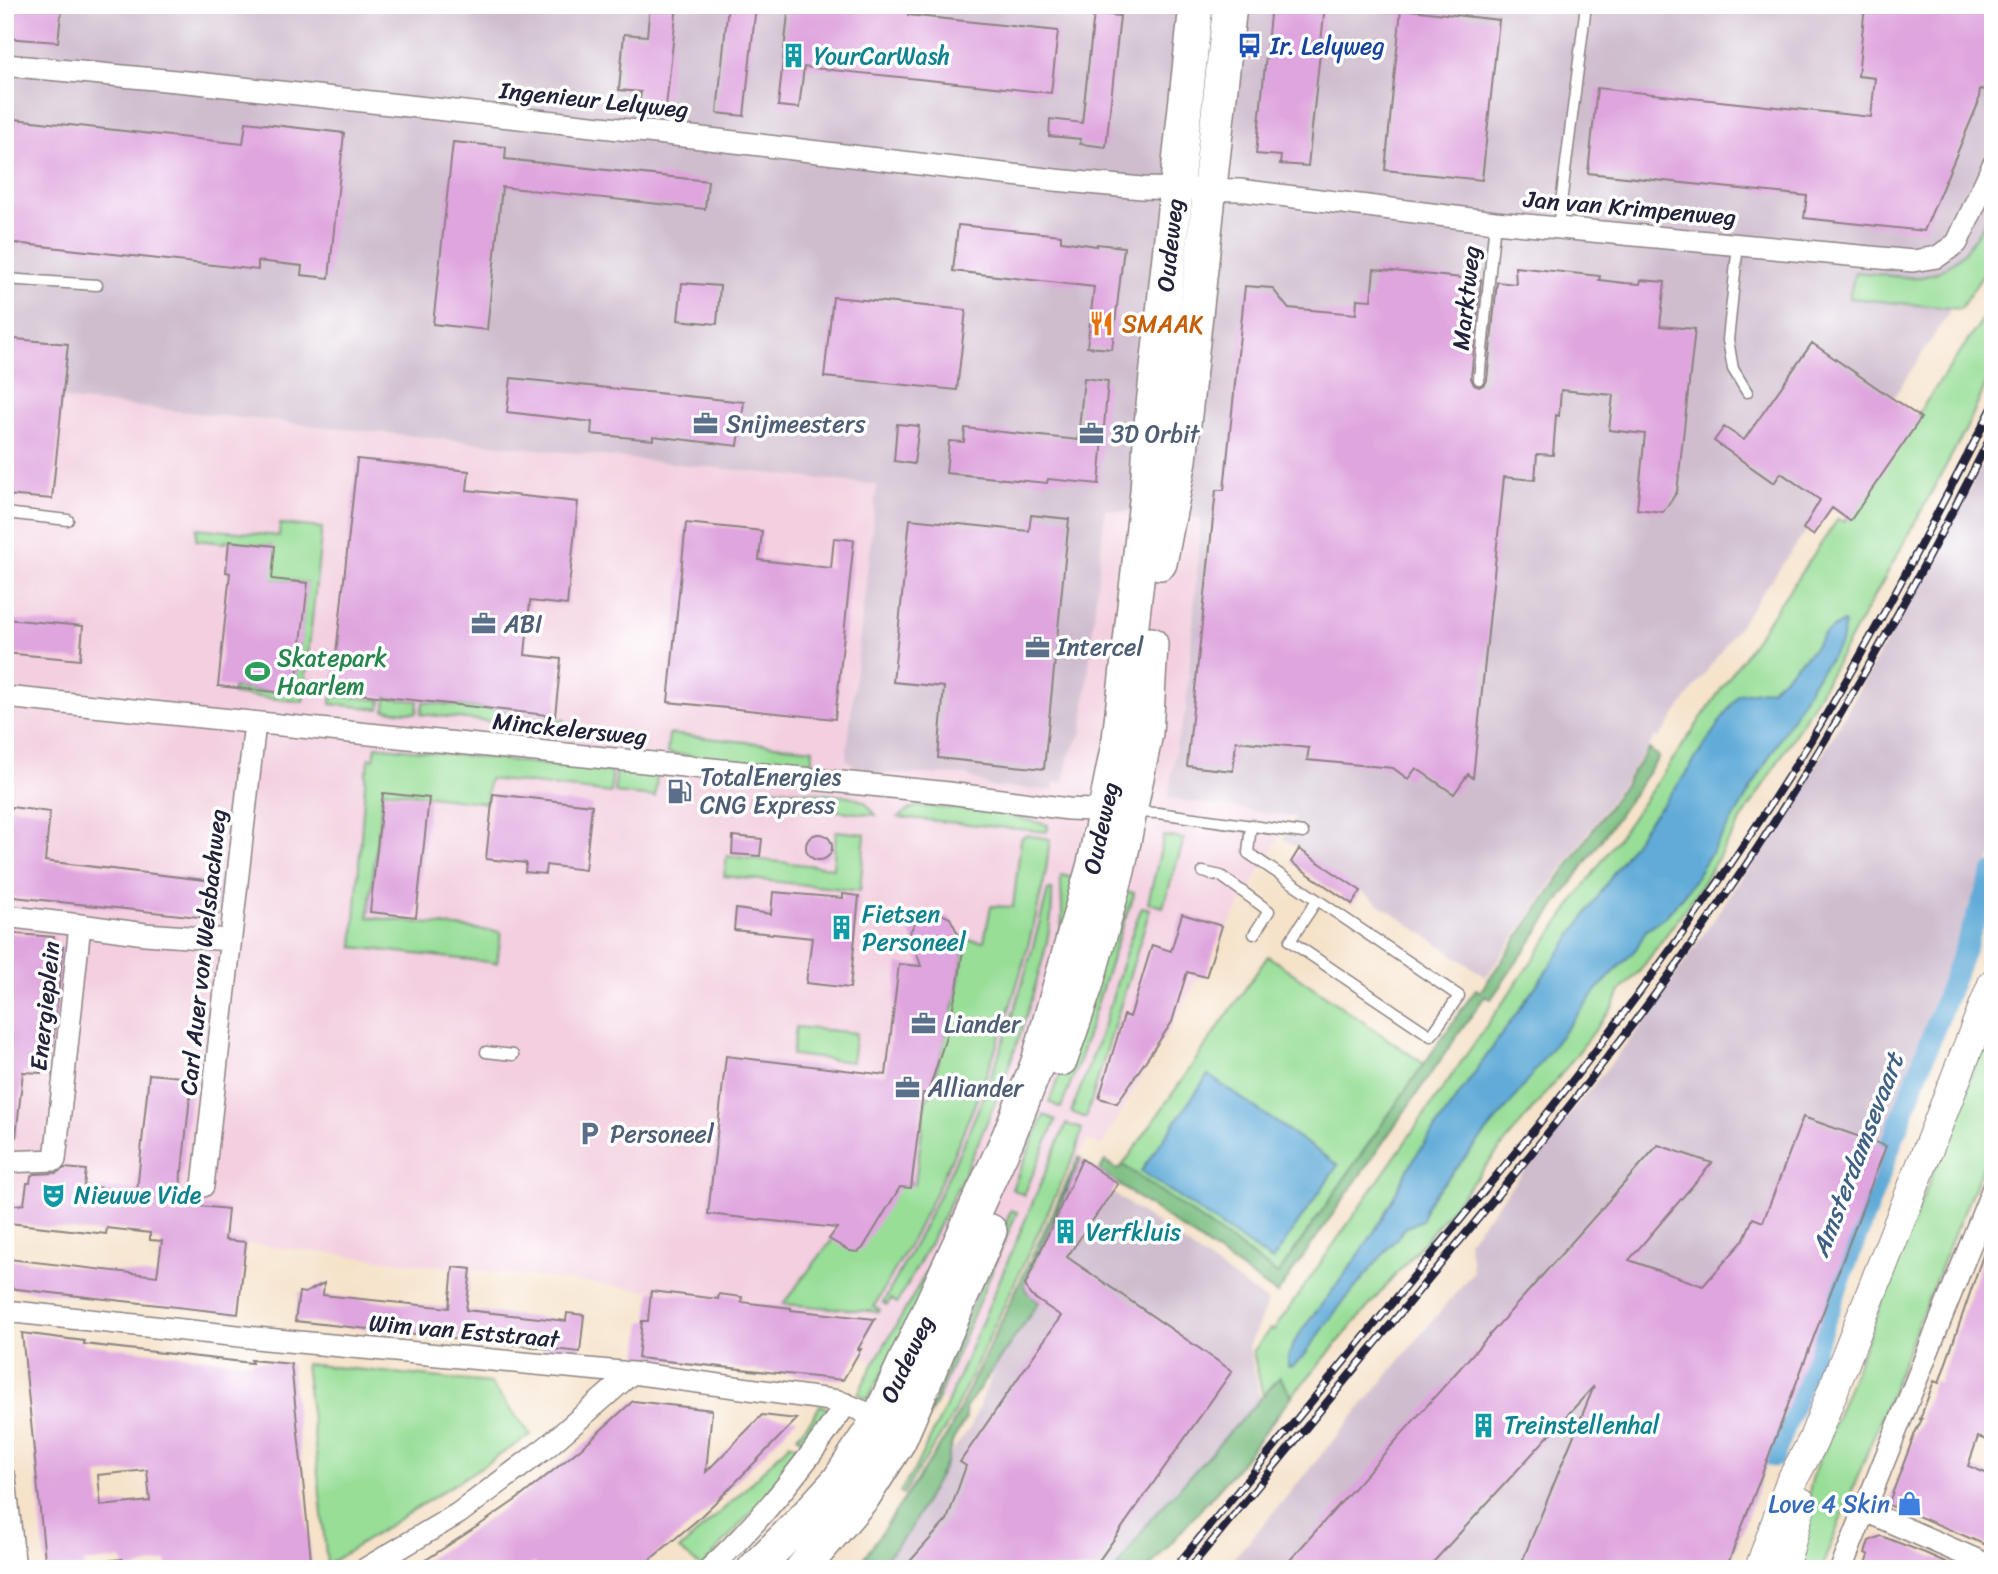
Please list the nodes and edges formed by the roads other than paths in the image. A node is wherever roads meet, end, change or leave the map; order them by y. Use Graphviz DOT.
graph roads {
  1 [pos="1196,5"];
  2 [pos="1230,5"];
  3 [pos="1586,5"];
  4 [pos="5,65"];
  5 [pos="1993,165"];
  6 [pos="1176,189"];
  7 [pos="1209,190"];
  8 [pos="1495,222"];
  9 [pos="1558,227"];
  10 [pos="1738,244"];
  11 [pos="5,279"];
  12 [pos="97,285"];
  13 [pos="1479,379"];
  14 [pos="1747,392"];
  15 [pos="5,513"];
  16 [pos="68,520"];
  17 [pos="5,697"];
  18 [pos="256,723"];
  19 [pos="1118,811"];
  20 [pos="1251,825"];
  21 [pos="1303,832"];
  22 [pos="1203,872"];
  23 [pos="1317,900"];
  24 [pos="5,916"];
  25 [pos="80,925"];
  26 [pos="1254,934"];
  27 [pos="230,940"];
  28 [pos="1993,984"];
  29 [pos="486,1052"];
  30 [pos="513,1055"];
  31 [pos="5,1162"];
  32 [pos="203,1186"];
  33 [pos="1993,1188"];
  34 [pos="5,1311"];
  35 [pos="632,1373"];
  36 [pos="846,1404"];
  37 [pos="914,1412"];
  38 [pos="879,1418"];
  39 [pos="1813,1441"];
  40 [pos="5,1478"];
  41 [pos="1863,1510"];
  42 [pos="1993,1567"];
  43 [pos="15,1569"];
  44 [pos="365,1569"];
  45 [pos="709,1569"];
  46 [pos="754,1569"];
  47 [pos="802,1569"];
  48 [pos="1760,1569"];
  49 [pos="1783,1569"];
  50 [pos="1841,1569"];
  1 -- 6 [label="main road, Oudeweg"];
  2 -- 7 [label="main road, Oudeweg"];
  3 -- 9 [label="lane"];
  4 -- 6 [label="street, Ingenieur Lelyweg"];
  5 -- 10 [label="street, Jan van Krimpenweg"];
  6 -- 7 [label="street, Ingenieur Lelyweg"];
  6 -- 19 [label="main road, Oudeweg"];
  7 -- 8 [label="street, Jan van Krimpenweg"];
  7 -- 19 [label="main road, Oudeweg"];
  8 -- 9 [label="street, Jan van Krimpenweg"];
  8 -- 13 [label="lane, Marktweg"];
  9 -- 10 [label="street, Jan van Krimpenweg"];
  10 -- 14 [label="lane"];
  11 -- 12 [label="lane"];
  15 -- 16 [label="lane"];
  17 -- 18 [label="street, Minckelersweg"];
  18 -- 19 [label="street, Minckelersweg"];
  18 -- 27 [label="street, Carl Auer von Welsbachweg"];
  19 -- 20 [label="lane"];
  19 -- 37 [label="main road, Oudeweg"];
  19 -- 38 [label="main road, Oudeweg"];
  20 -- 21 [label="lane"];
  20 -- 23 [label="lane"];
  22 -- 26 [label="lane"];
  23 -- 23 [label="lane"];
  24 -- 25 [label="street"];
  25 -- 27 [label="street, Energieplein"];
  25 -- 31 [label="street, Energieplein"];
  27 -- 32 [label="street, Carl Auer von Welsbachweg"];
  28 -- 39 [label="main road"];
  29 -- 30 [label="lane"];
  33 -- 41 [label="street"];
  34 -- 35 [label="street, Wim van Eststraat"];
  35 -- 36 [label="street, Wim van Eststraat"];
  35 -- 44 [label="street"];
  36 -- 38 [label="street, Wim van Eststraat"];
  36 -- 45 [label="street, Oudeweg"];
  37 -- 38 [label="street"];
  37 -- 47 [label="main road, Oudeweg"];
  38 -- 46 [label="main road, Oudeweg"];
  39 -- 48 [label="main road"];
  39 -- 49 [label="main road"];
  40 -- 43 [label="street"];
  41 -- 42 [label="street"];
  41 -- 50 [label="street"];
}
